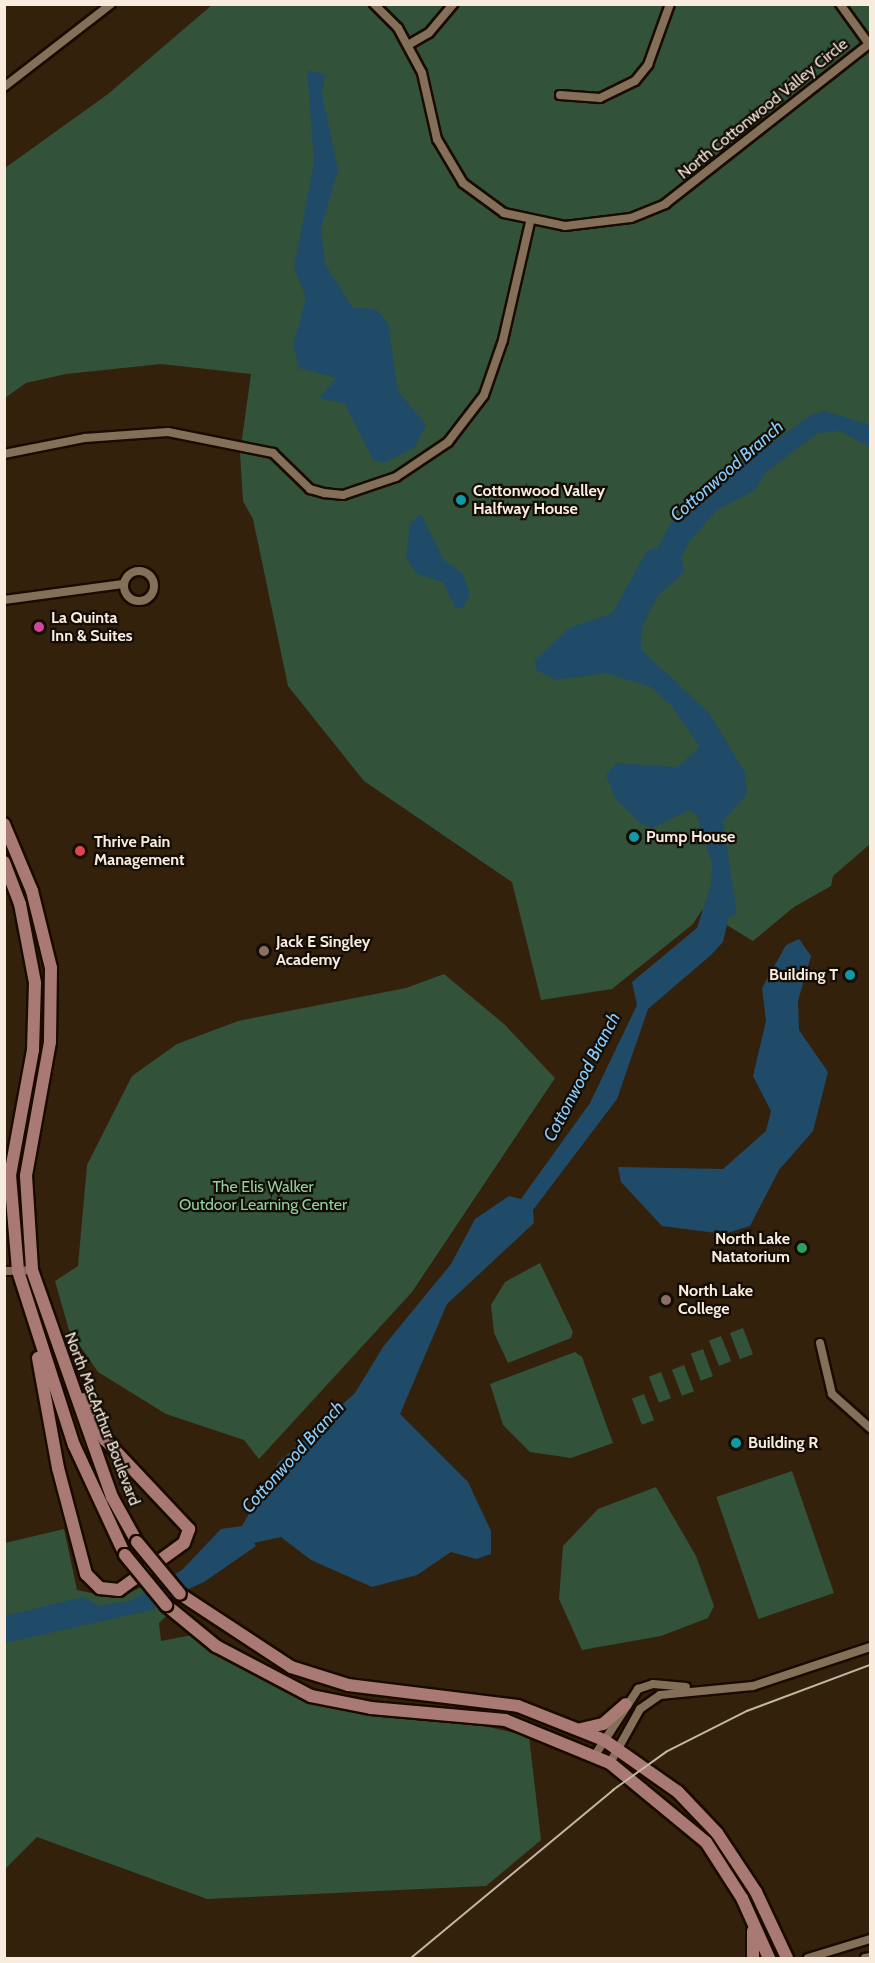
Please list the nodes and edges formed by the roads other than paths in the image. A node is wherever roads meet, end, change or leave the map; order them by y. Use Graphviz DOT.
graph roads {
  1 [pos="111,4"];
  2 [pos="374,4"];
  3 [pos="453,4"];
  4 [pos="670,4"];
  5 [pos="840,4"];
  6 [pos="870,43"];
  7 [pos="408,45"];
  8 [pos="4,87"];
  9 [pos="560,95"];
  10 [pos="530,222"];
  11 [pos="4,454"];
  12 [pos="123,584"];
  13 [pos="4,600"];
  14 [pos="4,824"];
  15 [pos="4,861"];
  16 [pos="34,897"];
  17 [pos="18,901"];
  18 [pos="32,1270"];
  19 [pos="4,1271"];
  20 [pos="18,1271"];
  21 [pos="35,1330"];
  22 [pos="820,1343"];
  23 [pos="66,1367"];
  24 [pos="870,1428"];
  25 [pos="870,1647"];
  26 [pos="698,1690"];
  27 [pos="626,1704"];
  28 [pos="581,1729"];
  29 [pos="604,1740"];
  30 [pos="617,1749"];
  31 [pos="595,1755"];
  32 [pos="610,1763"];
  33 [pos="747,1907"];
  34 [pos="870,1939"];
  35 [pos="870,1957"];
  36 [pos="753,1959"];
  37 [pos="769,1959"];
  38 [pos="787,1959"];
  39 [pos="808,1959"];
  40 [pos="865,1959"];
  1 -- 8 [label="street"];
  2 -- 7 [label="street, North Cottonwood Valley Circle"];
  3 -- 7 [label="street"];
  4 -- 9 [label="street"];
  5 -- 6 [label="street"];
  6 -- 10 [label="street, North Cottonwood Valley Circle"];
  7 -- 10 [label="street, North Cottonwood Valley Circle"];
  10 -- 11 [label="street"];
  12 -- 13 [label="street"];
  14 -- 16 [label="main road, North MacArthur Boulevard"];
  15 -- 17 [label="main road, North MacArthur Boulevard"];
  16 -- 17 [label="main road"];
  16 -- 18 [label="main road, North MacArthur Boulevard"];
  17 -- 20 [label="main road, North MacArthur Boulevard"];
  18 -- 20 [label="street"];
  18 -- 23 [label="main road, North MacArthur Boulevard"];
  19 -- 20 [label="street"];
  20 -- 21 [label="main road, North MacArthur Boulevard"];
  21 -- 23 [label="main road"];
  21 -- 31 [label="main road, North MacArthur Boulevard, bridge"];
  22 -- 24 [label="street"];
  23 -- 28 [label="main road, North MacArthur Boulevard, bridge"];
  25 -- 26 [label="street"];
  26 -- 27 [label="street"];
  26 -- 30 [label="street"];
  27 -- 28 [label="main road"];
  27 -- 29 [label="street"];
  28 -- 29 [label="main road, North MacArthur Boulevard"];
  29 -- 30 [label="main road, North MacArthur Boulevard"];
  29 -- 31 [label="street"];
  30 -- 32 [label="street"];
  30 -- 38 [label="main road, North MacArthur Boulevard"];
  31 -- 32 [label="main road, North MacArthur Boulevard"];
  32 -- 33 [label="main road, North MacArthur Boulevard"];
  33 -- 36 [label="main road"];
  33 -- 37 [label="main road, North MacArthur Boulevard"];
  34 -- 39 [label="street"];
  35 -- 40 [label="street"];
}
